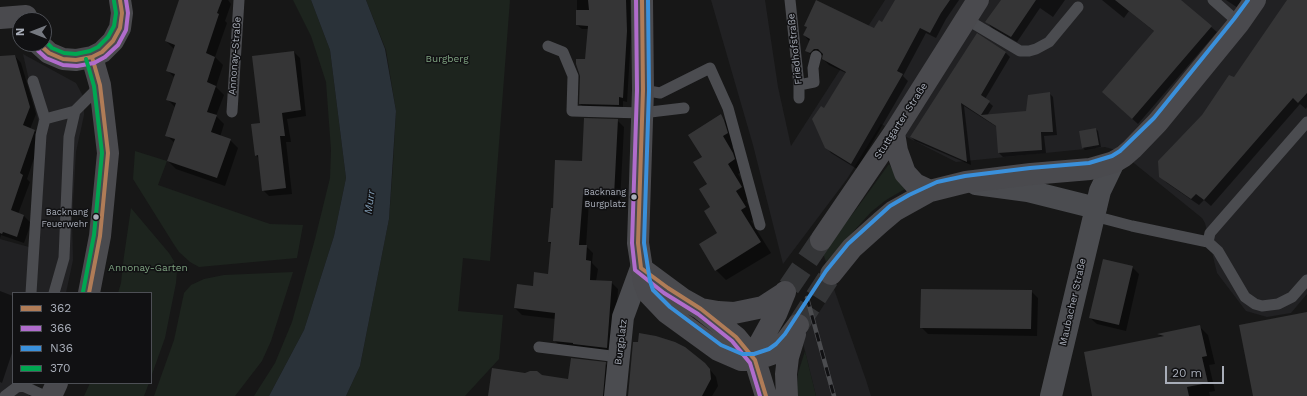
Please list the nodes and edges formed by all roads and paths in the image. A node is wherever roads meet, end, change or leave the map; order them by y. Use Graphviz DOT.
graph roads {
  1 [pos="120,0"];
  2 [pos="239,0"];
  3 [pos="642,0"];
  4 [pos="790,0"];
  5 [pos="978,0"];
  6 [pos="1213,0"];
  7 [pos="1254,0"];
  8 [pos="1078,7"];
  9 [pos="12,15"];
  10 [pos="0,18"];
  11 [pos="966,19"];
  12 [pos="1238,23"];
  13 [pos="548,46"];
  14 [pos="48,52"];
  15 [pos="816,56"];
  16 [pos="92,57"];
  17 [pos="33,80"];
  18 [pos="100,85"];
  19 [pos="800,86"];
  20 [pos="643,90"];
  21 [pos="800,98"];
  22 [pos="684,108"];
  23 [pos="75,111"];
  24 [pos="232,112"];
  25 [pos="642,113"];
  26 [pos="45,119"];
  27 [pos="1306,121"];
  28 [pos="894,133"];
  29 [pos="1114,162"];
  30 [pos="966,182"];
  31 [pos="930,191"];
  32 [pos="1095,212"];
  33 [pos="760,225"];
  34 [pos="821,240"];
  35 [pos="1208,242"];
  36 [pos="641,268"];
  37 [pos="831,274"];
  38 [pos="1307,280"];
  39 [pos="31,292"];
  40 [pos="54,292"];
  41 [pos="88,292"];
  42 [pos="701,309"];
  43 [pos="540,347"];
  44 [pos="619,357"];
  45 [pos="755,360"];
  46 [pos="57,384"];
  47 [pos="24,385"];
  48 [pos="5,396"];
  49 [pos="45,396"];
  50 [pos="51,396"];
  51 [pos="615,396"];
  52 [pos="766,396"];
  53 [pos="787,396"];
  54 [pos="1051,396"];
  1 -- 16 [label="street"];
  2 -- 24 [label="lane, Annonay-Straße"];
  3 -- 20 [label="street"];
  4 -- 19 [label="lane, Friedhofstraße"];
  5 -- 11 [label="street, Stuttgarter Straße"];
  6 -- 12 [label="lane"];
  7 -- 12 [label="street"];
  8 -- 11 [label="lane"];
  9 -- 10 [label="street"];
  11 -- 28 [label="street, Stuttgarter Straße"];
  12 -- 29 [label="street"];
  13 -- 25 [label="lane"];
  14 -- 16 [label="street"];
  15 -- 19 [label="lane"];
  16 -- 18 [label="street"];
  17 -- 26 [label="lane"];
  18 -- 23 [label="lane"];
  18 -- 41 [label="street"];
  19 -- 21 [label="lane, Friedhofstraße"];
  20 -- 25 [label="street"];
  20 -- 33 [label="lane"];
  22 -- 25 [label="lane"];
  23 -- 26 [label="lane"];
  23 -- 40 [label="lane"];
  25 -- 36 [label="street"];
  26 -- 39 [label="lane"];
  27 -- 35 [label="lane"];
  28 -- 31 [label="street"];
  28 -- 34 [label="street, Stuttgarter Straße"];
  29 -- 30 [label="street"];
  29 -- 32 [label="street, Maubacher Straße"];
  30 -- 31 [label="street"];
  30 -- 32 [label="street"];
  31 -- 37 [label="street"];
  32 -- 35 [label="lane"];
  32 -- 54 [label="street, Maubacher Straße"];
  35 -- 38 [label="lane"];
  36 -- 42 [label="street"];
  36 -- 44 [label="street, Burgplatz"];
  36 -- 45 [label="street"];
  42 -- 45 [label="street"];
  42 -- 45 [label="street"];
  43 -- 44 [label="lane"];
  44 -- 51 [label="street, Burgplatz"];
  45 -- 52 [label="street"];
  45 -- 53 [label="street"];
  46 -- 50 [label="street"];
  47 -- 48 [label="lane"];
  47 -- 49 [label="lane"];
}
